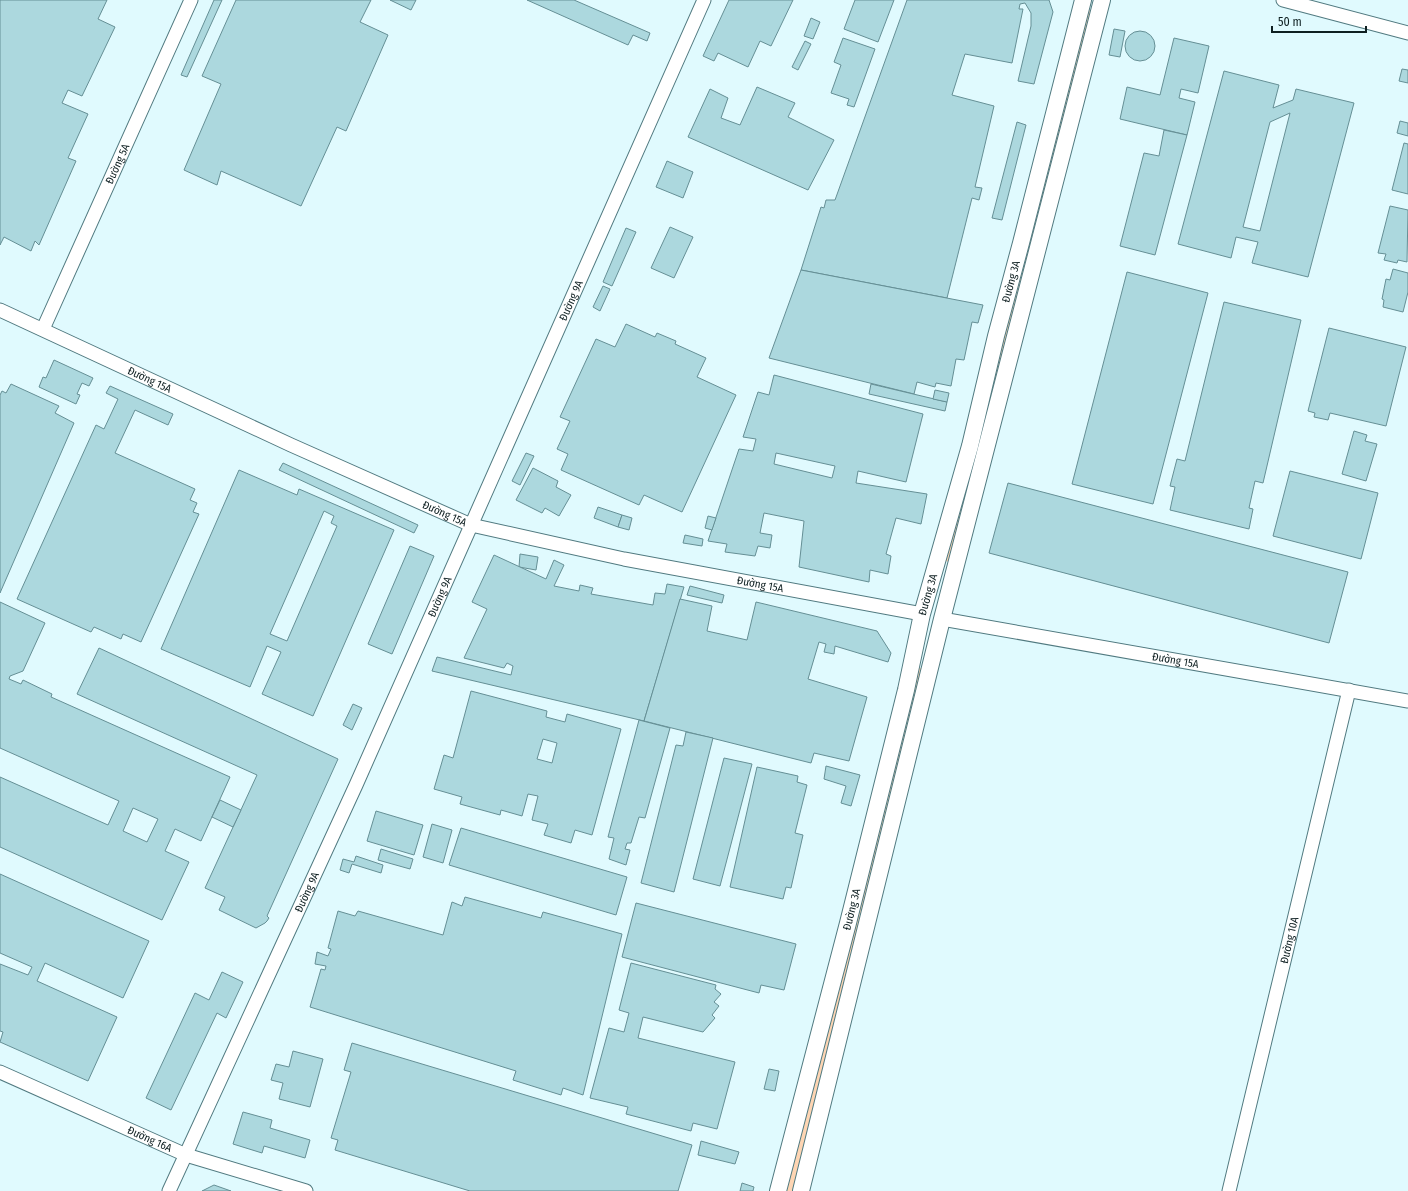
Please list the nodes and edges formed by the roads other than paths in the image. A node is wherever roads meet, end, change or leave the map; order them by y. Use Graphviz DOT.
graph roads {
  1 [pos="192,0"];
  2 [pos="704,0"];
  3 [pos="1083,0"];
  4 [pos="1102,0"];
  5 [pos="1283,0"];
  6 [pos="1408,33"];
  7 [pos="0,310"];
  8 [pos="43,329"];
  9 [pos="471,525"];
  10 [pos="922,614"];
  11 [pos="942,619"];
  12 [pos="1349,690"];
  13 [pos="1408,701"];
  14 [pos="0,1072"];
  15 [pos="186,1155"];
  16 [pos="169,1191"];
  17 [pos="306,1191"];
  18 [pos="778,1191"];
  19 [pos="801,1191"];
  20 [pos="1229,1191"];
  1 -- 8 [label="street, Đường 5A"];
  2 -- 9 [label="street, Đường 9A"];
  3 -- 10 [label="street, Đường 3A"];
  4 -- 11 [label="street, Đường 3A"];
  5 -- 6 [label="street"];
  7 -- 8 [label="street, Đường 15A"];
  8 -- 9 [label="street, Đường 15A"];
  9 -- 10 [label="street, Đường 15A"];
  9 -- 15 [label="street, Đường 9A"];
  10 -- 11 [label="street"];
  10 -- 18 [label="street, Đường 3A"];
  11 -- 12 [label="street, Đường 15A"];
  11 -- 19 [label="street, Đường 3A"];
  12 -- 13 [label="street, Đường 15A"];
  12 -- 20 [label="street, Đường 10A"];
  14 -- 15 [label="street, Đường 16A"];
  15 -- 16 [label="street, Đường 9A"];
  15 -- 17 [label="street, Đường 16A"];
}
